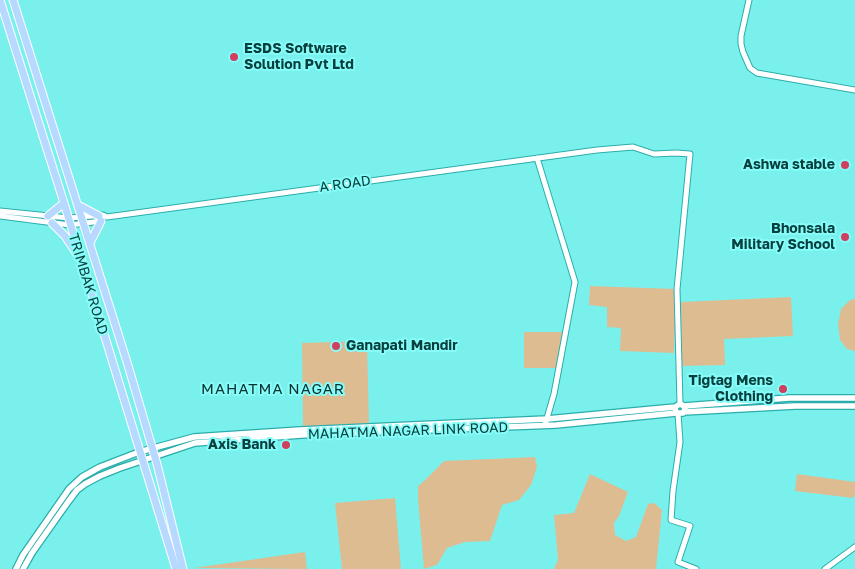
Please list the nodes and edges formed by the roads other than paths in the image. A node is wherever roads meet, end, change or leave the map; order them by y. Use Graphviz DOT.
graph roads {
  1 [pos="0,0"];
  2 [pos="749,0"];
  3 [pos="14,4"];
  4 [pos="855,90"];
  5 [pos="537,158"];
  6 [pos="64,202"];
  7 [pos="78,205"];
  8 [pos="0,211"];
  9 [pos="0,216"];
  10 [pos="102,218"];
  11 [pos="50,220"];
  12 [pos="70,221"];
  13 [pos="83,221"];
  14 [pos="90,243"];
  15 [pos="82,262"];
  16 [pos="855,398"];
  17 [pos="855,406"];
  18 [pos="679,409"];
  19 [pos="546,422"];
  20 [pos="150,440"];
  21 [pos="137,443"];
  22 [pos="167,448"];
  23 [pos="153,452"];
  24 [pos="131,455"];
  25 [pos="141,456"];
  26 [pos="134,463"];
  27 [pos="157,464"];
  28 [pos="145,468"];
  29 [pos="855,547"];
  30 [pos="16,569"];
  31 [pos="23,569"];
  32 [pos="176,569"];
  33 [pos="183,569"];
  34 [pos="696,569"];
  35 [pos="825,569"];
  1 -- 6 [label="highway, TRIMBAK ROAD"];
  2 -- 4 [label="street"];
  3 -- 7 [label="highway, TRIMBAK ROAD"];
  5 -- 10 [label="street, A ROAD"];
  5 -- 18 [label="street, A ROAD"];
  5 -- 19 [label="street"];
  6 -- 11 [label="highway"];
  6 -- 12 [label="highway, TRIMBAK ROAD"];
  7 -- 10 [label="highway"];
  7 -- 13 [label="highway, TRIMBAK ROAD"];
  8 -- 11 [label="street"];
  9 -- 11 [label="street"];
  10 -- 13 [label="street, A ROAD"];
  10 -- 14 [label="highway"];
  11 -- 12 [label="street"];
  11 -- 15 [label="highway"];
  12 -- 13 [label="street"];
  12 -- 15 [label="highway, TRIMBAK ROAD"];
  13 -- 14 [label="highway, TRIMBAK ROAD"];
  14 -- 20 [label="highway, TRIMBAK ROAD"];
  15 -- 21 [label="highway, TRIMBAK ROAD"];
  16 -- 18 [label="main road, MAHATMA NAGAR LINK ROAD"];
  17 -- 18 [label="main road, MAHATMA NAGAR LINK ROAD"];
  18 -- 19 [label="main road, MAHATMA NAGAR LINK ROAD"];
  18 -- 34 [label="street"];
  19 -- 22 [label="main road, MAHATMA NAGAR LINK ROAD"];
  20 -- 22 [label="main road"];
  20 -- 23 [label="highway, TRIMBAK ROAD"];
  21 -- 24 [label="main road"];
  21 -- 25 [label="highway, TRIMBAK ROAD"];
  22 -- 23 [label="main road, MAHATMA NAGAR LINK ROAD"];
  22 -- 27 [label="main road"];
  23 -- 25 [label="main road, MAHATMA NAGAR LINK ROAD"];
  23 -- 27 [label="highway, TRIMBAK ROAD"];
  24 -- 25 [label="main road"];
  24 -- 30 [label="main road"];
  25 -- 26 [label="main road"];
  25 -- 28 [label="highway, TRIMBAK ROAD"];
  26 -- 28 [label="main road"];
  26 -- 31 [label="main road"];
  27 -- 33 [label="highway, TRIMBAK ROAD"];
  28 -- 32 [label="highway, TRIMBAK ROAD"];
  29 -- 35 [label="street"];
}
